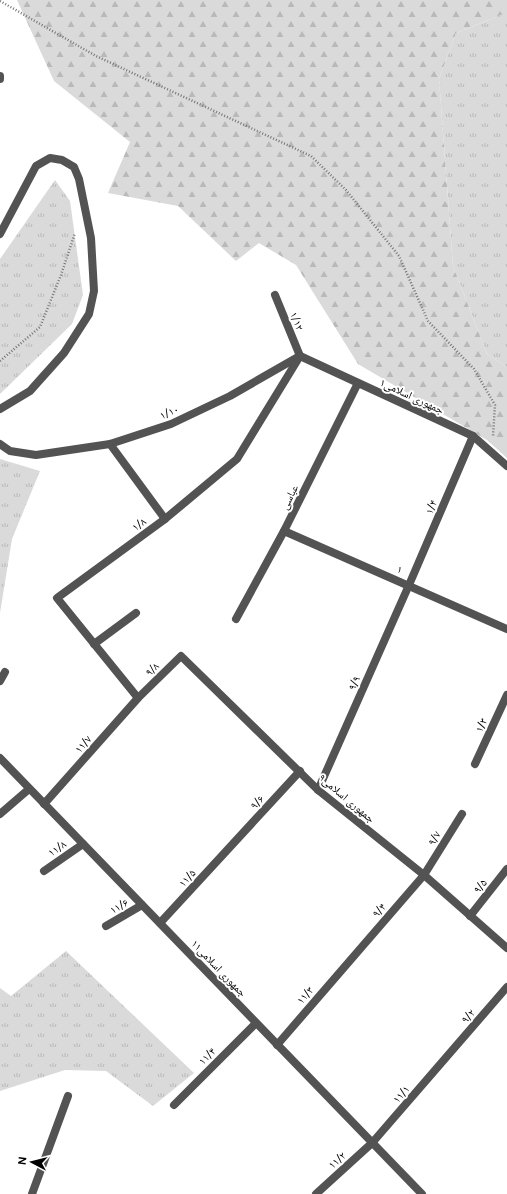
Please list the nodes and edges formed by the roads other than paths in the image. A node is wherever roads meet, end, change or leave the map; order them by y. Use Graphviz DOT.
graph roads {
  1 [pos="0,76"];
  2 [pos="0,79"];
  3 [pos="0,234"];
  4 [pos="275,295"];
  5 [pos="300,356"];
  6 [pos="358,383"];
  7 [pos="0,410"];
  8 [pos="472,436"];
  9 [pos="0,444"];
  10 [pos="110,444"];
  11 [pos="507,466"];
  12 [pos="165,519"];
  13 [pos="284,531"];
  14 [pos="409,585"];
  15 [pos="136,613"];
  16 [pos="236,620"];
  17 [pos="507,630"];
  18 [pos="94,644"];
  19 [pos="181,656"];
  20 [pos="5,672"];
  21 [pos="0,681"];
  22 [pos="507,695"];
  23 [pos="138,698"];
  24 [pos="0,758"];
  25 [pos="475,764"];
  26 [pos="300,771"];
  27 [pos="29,789"];
  28 [pos="318,790"];
  29 [pos="44,804"];
  30 [pos="0,814"];
  31 [pos="462,814"];
  32 [pos="83,844"];
  33 [pos="230,847"];
  34 [pos="507,869"];
  35 [pos="44,871"];
  36 [pos="424,875"];
  37 [pos="142,905"];
  38 [pos="470,916"];
  39 [pos="160,924"];
  40 [pos="106,926"];
  41 [pos="507,948"];
  42 [pos="350,960"];
  43 [pos="507,987"];
  44 [pos="256,1023"];
  45 [pos="277,1045"];
  46 [pos="446,1058"];
  47 [pos="68,1096"];
  48 [pos="174,1105"];
  49 [pos="372,1143"];
  50 [pos="32,1194"];
  51 [pos="316,1194"];
  52 [pos="422,1194"];
  1 -- 2 [label="street"];
  3 -- 7 [label="street"];
  4 -- 5 [label="street, ۱/۱۲"];
  5 -- 6 [label="street, جمهوری اسلامی۱"];
  5 -- 10 [label="street, ۱/۱۰"];
  5 -- 12 [label="street, ۱/۸"];
  6 -- 8 [label="street, جمهوری اسلامی۱"];
  6 -- 13 [label="street, عباسی"];
  8 -- 11 [label="street, جمهوری اسلامی۱"];
  8 -- 14 [label="street, ۱/۴"];
  9 -- 10 [label="street, ۱/۱۰"];
  10 -- 12 [label="street"];
  12 -- 18 [label="street, ۱/۸"];
  13 -- 14 [label="street, ۱"];
  13 -- 16 [label="street, عباسی"];
  14 -- 17 [label="street, ۱"];
  14 -- 28 [label="street, ۹/۹"];
  15 -- 18 [label="street"];
  18 -- 23 [label="street, ۱/۸"];
  19 -- 23 [label="street, ۹/۸"];
  19 -- 26 [label="street, جمهوری اسلامی۹"];
  20 -- 21 [label="street"];
  22 -- 25 [label="street, ۱/۳"];
  23 -- 29 [label="street, ۱۱/۷"];
  24 -- 27 [label="street, جمهوری اسلامی۱۱"];
  26 -- 28 [label="street, جمهوری اسلامی۹"];
  26 -- 33 [label="street, ۹/۶"];
  27 -- 29 [label="street, جمهوری اسلامی۱۱"];
  27 -- 30 [label="street"];
  28 -- 36 [label="street, جمهوری اسلامی۹"];
  29 -- 32 [label="street, جمهوری اسلامی۱۱"];
  31 -- 36 [label="street, ۹/۷"];
  32 -- 35 [label="street, ۱۱/۸"];
  32 -- 37 [label="street, جمهوری اسلامی۱۱"];
  33 -- 39 [label="street, ۱۱/۵"];
  34 -- 38 [label="street, ۹/۵"];
  36 -- 38 [label="street, جمهوری اسلامی۹"];
  36 -- 42 [label="street, ۹/۴"];
  37 -- 39 [label="street, جمهوری اسلامی۱۱"];
  37 -- 40 [label="street, ۱۱/۶"];
  38 -- 41 [label="street, جمهوری اسلامی۹"];
  39 -- 44 [label="street, جمهوری اسلامی۱۱"];
  42 -- 45 [label="street, ۱۱/۳"];
  43 -- 46 [label="street, ۹/۲"];
  44 -- 45 [label="street, جمهوری اسلامی۱۱"];
  44 -- 48 [label="street, ۱۱/۴"];
  45 -- 49 [label="street, جمهوری اسلامی۱۱"];
  46 -- 49 [label="street, ۱۱/۱"];
  47 -- 50 [label="street"];
  49 -- 51 [label="street, ۱۱/۲"];
  49 -- 52 [label="street, جمهوری اسلامی۱۱"];
}
